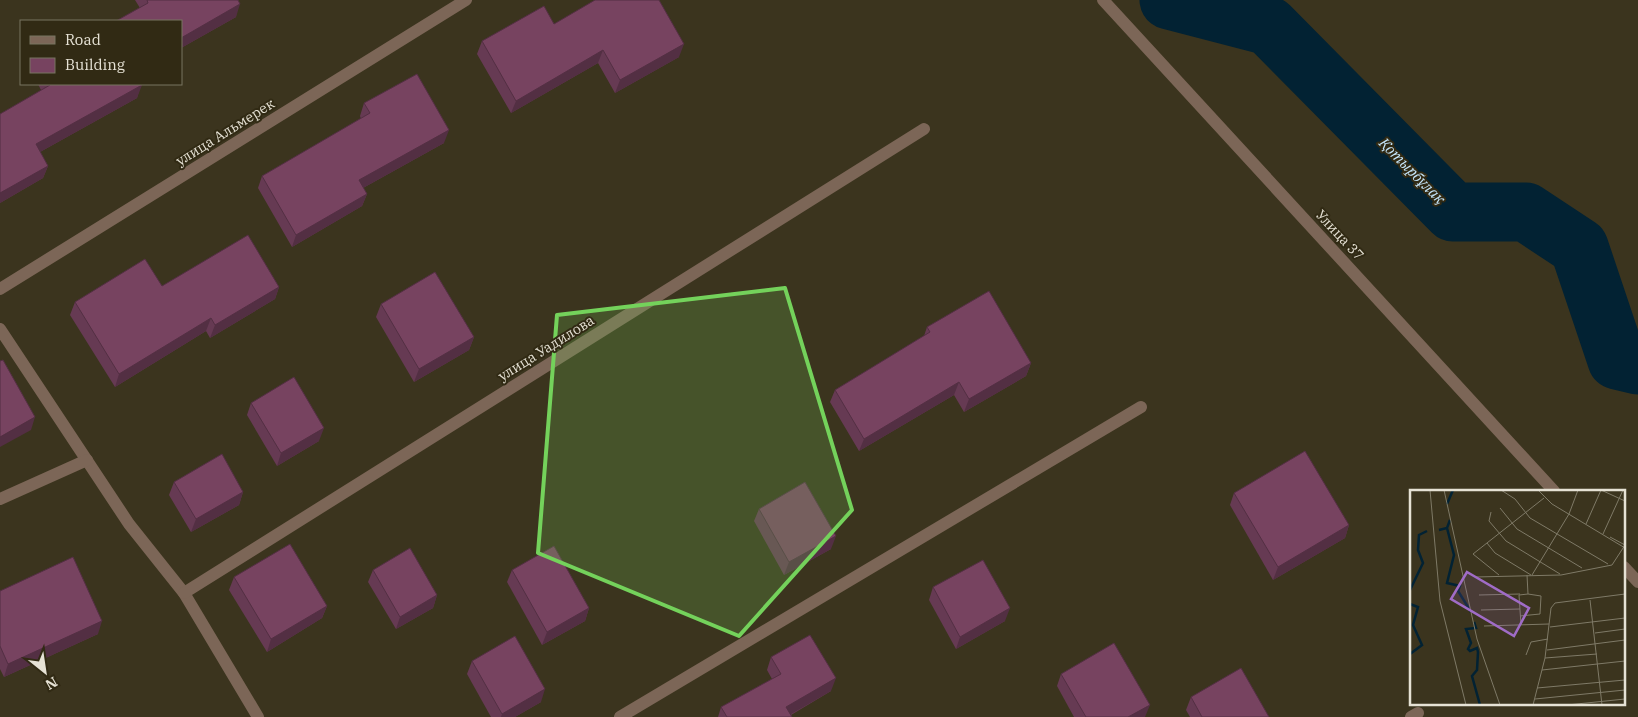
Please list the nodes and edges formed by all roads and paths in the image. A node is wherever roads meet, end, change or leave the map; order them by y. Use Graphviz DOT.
graph roads {
  1 [pos="466,0"];
  2 [pos="1103,0"];
  3 [pos="924,129"];
  4 [pos="0,289"];
  5 [pos="0,329"];
  6 [pos="1141,407"];
  7 [pos="87,460"];
  8 [pos="1553,490"];
  9 [pos="0,499"];
  10 [pos="1626,569"];
  11 [pos="1638,582"];
  12 [pos="184,593"];
  13 [pos="258,717"];
  14 [pos="620,717"];
  1 -- 4 [label="street, улица Альмерек"];
  2 -- 8 [label="street, Улица 37"];
  3 -- 12 [label="street, улица Уадилова"];
  5 -- 7 [label="street"];
  6 -- 14 [label="street"];
  7 -- 9 [label="street"];
  7 -- 12 [label="street"];
  10 -- 11 [label="street"];
  12 -- 13 [label="street"];
}
